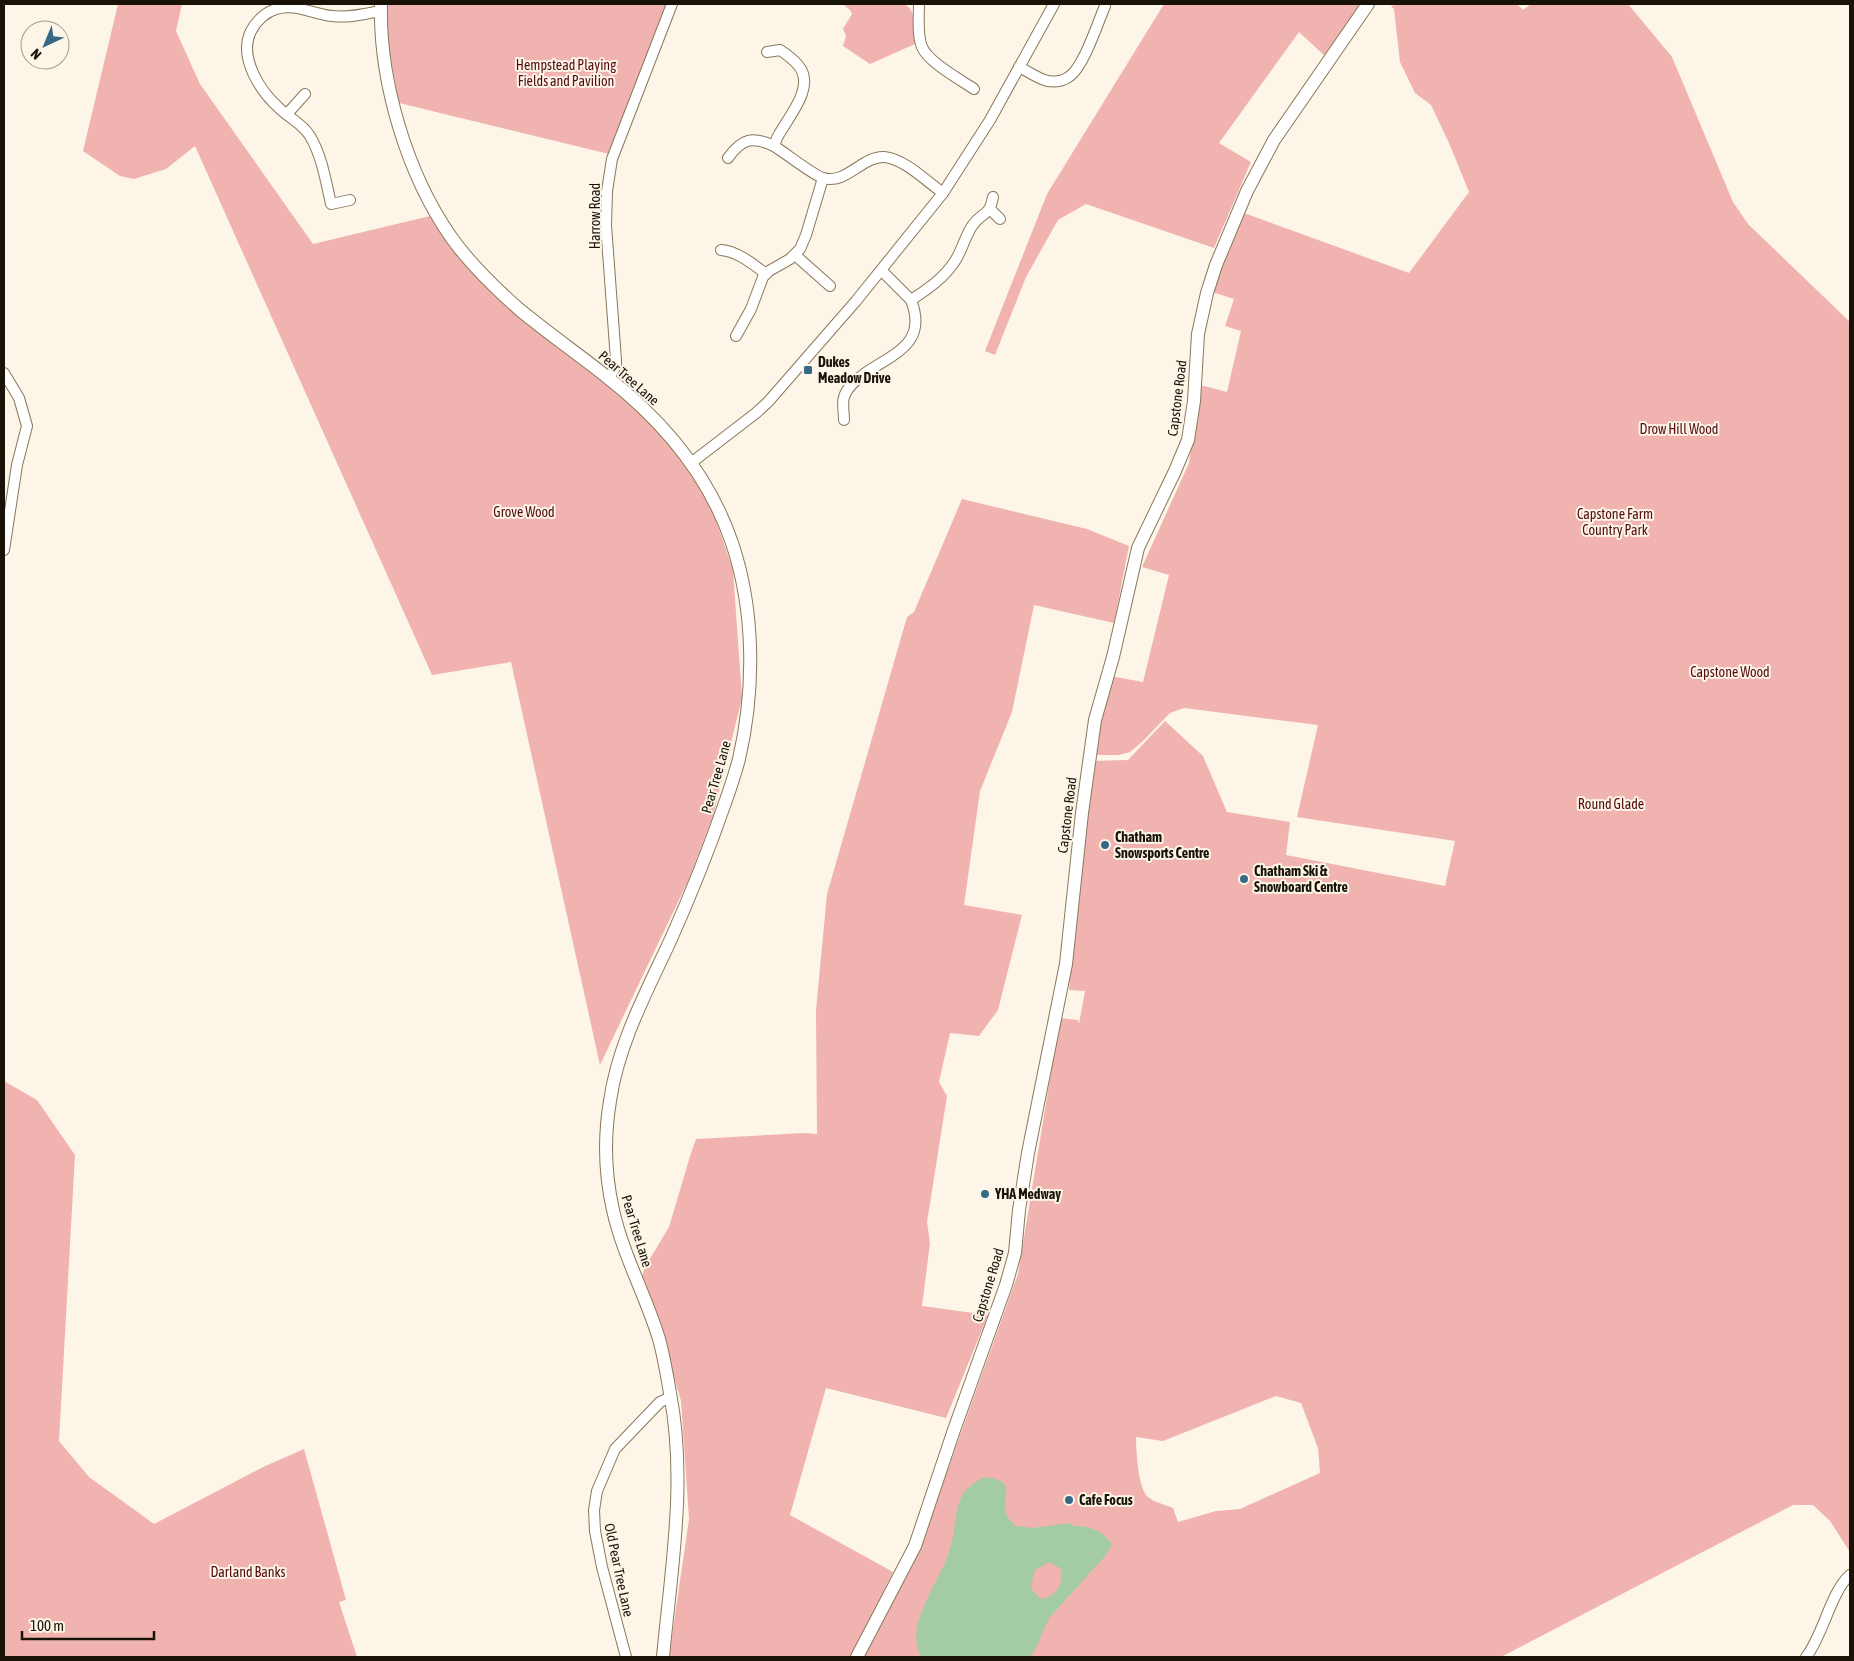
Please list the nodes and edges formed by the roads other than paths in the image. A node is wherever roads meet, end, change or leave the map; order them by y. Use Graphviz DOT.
graph roads {
  1 [pos="672,4"];
  2 [pos="919,4"];
  3 [pos="1054,4"];
  4 [pos="1368,4"];
  5 [pos="1105,6"];
  6 [pos="380,7"];
  7 [pos="767,52"];
  8 [pos="1019,67"];
  9 [pos="974,89"];
  10 [pos="305,94"];
  11 [pos="287,114"];
  12 [pos="774,146"];
  13 [pos="728,158"];
  14 [pos="823,178"];
  15 [pos="943,193"];
  16 [pos="993,197"];
  17 [pos="350,200"];
  18 [pos="991,210"];
  19 [pos="1000,219"];
  20 [pos="720,250"];
  21 [pos="795,255"];
  22 [pos="882,270"];
  23 [pos="766,274"];
  24 [pos="830,286"];
  25 [pos="911,300"];
  26 [pos="736,336"];
  27 [pos="4,373"];
  28 [pos="609,378"];
  29 [pos="844,420"];
  30 [pos="691,463"];
  31 [pos="4,550"];
  32 [pos="671,1397"];
  33 [pos="1850,1575"];
  34 [pos="626,1657"];
  35 [pos="662,1657"];
  36 [pos="857,1657"];
  37 [pos="1806,1657"];
  1 -- 28 [label="street, Harrow Road"];
  2 -- 9 [label="street"];
  3 -- 8 [label="street"];
  4 -- 36 [label="street, Capstone Road"];
  5 -- 8 [label="street"];
  6 -- 11 [label="street"];
  6 -- 28 [label="street, Pear Tree Lane"];
  7 -- 12 [label="street"];
  8 -- 15 [label="street"];
  10 -- 11 [label="street"];
  11 -- 17 [label="street"];
  12 -- 13 [label="street"];
  12 -- 14 [label="street"];
  14 -- 15 [label="street"];
  14 -- 21 [label="street"];
  15 -- 22 [label="street"];
  16 -- 18 [label="street"];
  18 -- 19 [label="street"];
  18 -- 25 [label="street"];
  20 -- 23 [label="street"];
  21 -- 23 [label="street"];
  21 -- 24 [label="street"];
  22 -- 25 [label="street"];
  22 -- 30 [label="street"];
  23 -- 26 [label="street"];
  25 -- 29 [label="street"];
  27 -- 31 [label="street"];
  28 -- 30 [label="street, Pear Tree Lane"];
  30 -- 32 [label="street, Pear Tree Lane"];
  32 -- 34 [label="street, Old Pear Tree Lane"];
  32 -- 35 [label="street, Pear Tree Lane"];
  33 -- 37 [label="street"];
}
